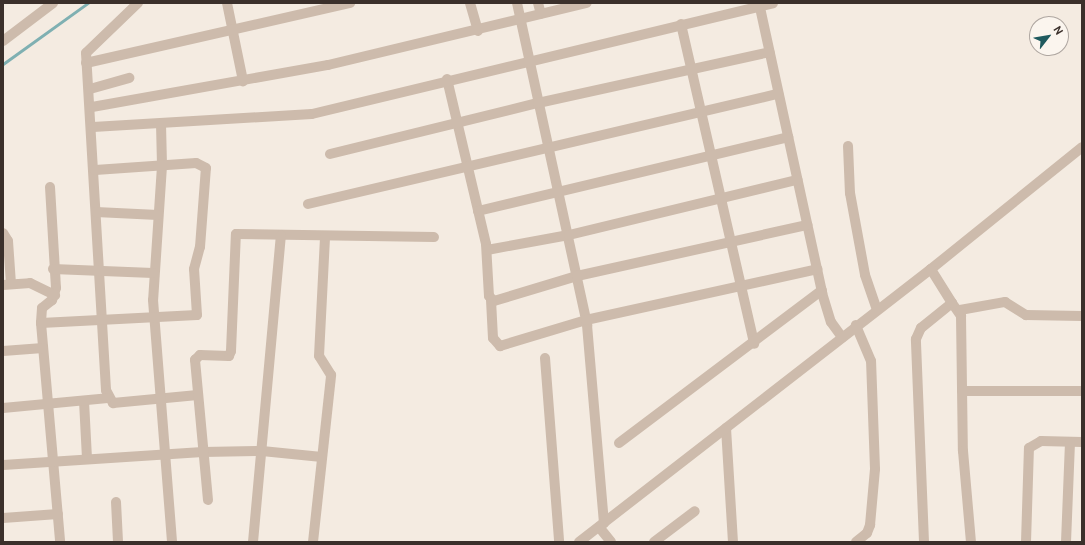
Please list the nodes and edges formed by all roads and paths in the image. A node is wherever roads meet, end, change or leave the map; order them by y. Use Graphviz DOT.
graph roads {
  1 [pos="53,3"];
  2 [pos="138,3"];
  3 [pos="227,3"];
  4 [pos="350,3"];
  5 [pos="470,3"];
  6 [pos="517,3"];
  7 [pos="538,3"];
  8 [pos="773,3"];
  9 [pos="582,4"];
  10 [pos="759,5"];
  11 [pos="541,14"];
  12 [pos="522,19"];
  13 [pos="681,24"];
  14 [pos="231,28"];
  15 [pos="478,30"];
  16 [pos="3,41"];
  17 [pos="769,52"];
  18 [pos="529,59"];
  19 [pos="86,63"];
  20 [pos="691,70"];
  21 [pos="129,78"];
  22 [pos="447,79"];
  23 [pos="243,81"];
  24 [pos="90,89"];
  25 [pos="778,94"];
  26 [pos="538,103"];
  27 [pos="92,107"];
  28 [pos="703,112"];
  29 [pos="457,122"];
  30 [pos="161,124"];
  31 [pos="93,127"];
  32 [pos="788,138"];
  33 [pos="848,146"];
  34 [pos="1082,146"];
  35 [pos="547,147"];
  36 [pos="330,154"];
  37 [pos="711,156"];
  38 [pos="466,165"];
  39 [pos="162,166"];
  40 [pos="95,170"];
  41 [pos="797,180"];
  42 [pos="50,187"];
  43 [pos="559,191"];
  44 [pos="719,199"];
  45 [pos="308,204"];
  46 [pos="478,211"];
  47 [pos="96,212"];
  48 [pos="158,215"];
  49 [pos="807,225"];
  50 [pos="3,233"];
  51 [pos="281,235"];
  52 [pos="569,235"];
  53 [pos="325,236"];
  54 [pos="434,237"];
  55 [pos="730,243"];
  56 [pos="487,250"];
  57 [pos="53,269"];
  58 [pos="817,269"];
  59 [pos="931,269"];
  60 [pos="100,273"];
  61 [pos="153,273"];
  62 [pos="577,276"];
  63 [pos="7,285"];
  64 [pos="740,286"];
  65 [pos="822,290"];
  66 [pos="55,295"];
  67 [pos="491,300"];
  68 [pos="952,303"];
  69 [pos="877,309"];
  70 [pos="960,310"];
  71 [pos="1082,316"];
  72 [pos="102,318"];
  73 [pos="154,318"];
  74 [pos="586,320"];
  75 [pos="40,323"];
  76 [pos="856,325"];
  77 [pos="842,337"];
  78 [pos="754,344"];
  79 [pos="43,348"];
  80 [pos="3,351"];
  81 [pos="545,358"];
  82 [pos="1082,390"];
  83 [pos="962,391"];
  84 [pos="198,394"];
  85 [pos="163,397"];
  86 [pos="108,398"];
  87 [pos="84,401"];
  88 [pos="49,404"];
  89 [pos="3,408"];
  90 [pos="726,428"];
  91 [pos="1070,442"];
  92 [pos="1082,442"];
  93 [pos="619,443"];
  94 [pos="262,451"];
  95 [pos="203,452"];
  96 [pos="167,453"];
  97 [pos="322,457"];
  98 [pos="87,459"];
  99 [pos="54,461"];
  100 [pos="3,465"];
  101 [pos="208,500"];
  102 [pos="116,502"];
  103 [pos="695,511"];
  104 [pos="58,514"];
  105 [pos="3,518"];
  106 [pos="602,525"];
  107 [pos="60,542"];
  108 [pos="118,542"];
  109 [pos="172,542"];
  110 [pos="254,542"];
  111 [pos="313,542"];
  112 [pos="559,542"];
  113 [pos="579,542"];
  114 [pos="611,542"];
  115 [pos="654,542"];
  116 [pos="733,542"];
  117 [pos="856,542"];
  118 [pos="924,542"];
  119 [pos="971,542"];
  120 [pos="1026,542"];
  121 [pos="1066,542"];
  1 -- 16 [label="street"];
  2 -- 19 [label="street"];
  3 -- 14 [label="street"];
  4 -- 14 [label="street"];
  5 -- 15 [label="street"];
  6 -- 12 [label="street"];
  7 -- 11 [label="street"];
  8 -- 10 [label="street"];
  9 -- 11 [label="street"];
  10 -- 13 [label="street"];
  10 -- 17 [label="street"];
  11 -- 12 [label="street"];
  12 -- 15 [label="street"];
  12 -- 18 [label="street"];
  13 -- 18 [label="street"];
  13 -- 20 [label="street"];
  14 -- 19 [label="street"];
  14 -- 23 [label="street"];
  15 -- 23 [label="street"];
  17 -- 20 [label="street"];
  17 -- 25 [label="street"];
  18 -- 22 [label="street"];
  18 -- 26 [label="street"];
  19 -- 24 [label="street"];
  20 -- 26 [label="street"];
  20 -- 28 [label="street"];
  21 -- 24 [label="street"];
  22 -- 29 [label="street"];
  22 -- 30 [label="street"];
  23 -- 27 [label="street"];
  24 -- 27 [label="street"];
  25 -- 28 [label="street"];
  25 -- 32 [label="street"];
  26 -- 29 [label="street"];
  26 -- 35 [label="street"];
  27 -- 31 [label="street"];
  28 -- 35 [label="street"];
  28 -- 37 [label="street"];
  29 -- 36 [label="street"];
  29 -- 38 [label="street"];
  30 -- 31 [label="street"];
  30 -- 39 [label="street"];
  31 -- 40 [label="street"];
  32 -- 37 [label="street"];
  32 -- 41 [label="street"];
  33 -- 69 [label="street"];
  34 -- 59 [label="street"];
  35 -- 38 [label="street"];
  35 -- 43 [label="street"];
  37 -- 43 [label="street"];
  37 -- 44 [label="street"];
  38 -- 45 [label="street"];
  38 -- 46 [label="street"];
  39 -- 40 [label="street"];
  39 -- 48 [label="street"];
  39 -- 73 [label="street"];
  40 -- 47 [label="street"];
  41 -- 44 [label="street"];
  41 -- 49 [label="street"];
  42 -- 57 [label="street"];
  43 -- 46 [label="street"];
  43 -- 52 [label="street"];
  44 -- 52 [label="street"];
  44 -- 55 [label="street"];
  46 -- 56 [label="street"];
  47 -- 48 [label="street"];
  47 -- 60 [label="street"];
  48 -- 61 [label="street"];
  49 -- 55 [label="street"];
  49 -- 58 [label="street"];
  50 -- 63 [label="street"];
  51 -- 53 [label="street"];
  51 -- 84 [label="street"];
  51 -- 94 [label="street"];
  52 -- 56 [label="street"];
  52 -- 62 [label="street"];
  53 -- 54 [label="street"];
  53 -- 97 [label="street"];
  55 -- 62 [label="street"];
  55 -- 64 [label="street"];
  56 -- 67 [label="street"];
  57 -- 60 [label="street"];
  57 -- 66 [label="street"];
  58 -- 64 [label="street"];
  58 -- 65 [label="street"];
  59 -- 68 [label="street"];
  59 -- 69 [label="street"];
  60 -- 61 [label="street"];
  60 -- 72 [label="street"];
  61 -- 73 [label="street"];
  62 -- 67 [label="street"];
  62 -- 74 [label="street"];
  63 -- 66 [label="street"];
  64 -- 74 [label="street"];
  64 -- 78 [label="street"];
  65 -- 77 [label="street"];
  65 -- 78 [label="street"];
  66 -- 75 [label="street"];
  67 -- 74 [label="street"];
  68 -- 70 [label="street"];
  68 -- 118 [label="street"];
  69 -- 76 [label="street"];
  70 -- 71 [label="street"];
  70 -- 83 [label="street"];
  72 -- 73 [label="street"];
  72 -- 75 [label="street"];
  72 -- 86 [label="street"];
  73 -- 85 [label="street"];
  74 -- 106 [label="street"];
  75 -- 79 [label="street"];
  76 -- 77 [label="street"];
  76 -- 117 [label="street"];
  77 -- 90 [label="street"];
  78 -- 93 [label="street"];
  79 -- 80 [label="street"];
  79 -- 88 [label="street"];
  81 -- 112 [label="street"];
  82 -- 83 [label="street"];
  83 -- 119 [label="street"];
  84 -- 85 [label="street"];
  84 -- 95 [label="street"];
  85 -- 86 [label="street"];
  85 -- 96 [label="street"];
  86 -- 87 [label="street"];
  87 -- 88 [label="street"];
  87 -- 98 [label="street"];
  88 -- 89 [label="street"];
  88 -- 99 [label="street"];
  90 -- 106 [label="street"];
  90 -- 116 [label="street"];
  91 -- 92 [label="street"];
  91 -- 120 [label="street"];
  91 -- 121 [label="street"];
  94 -- 95 [label="street"];
  94 -- 97 [label="street"];
  94 -- 110 [label="street"];
  95 -- 96 [label="street"];
  95 -- 101 [label="street"];
  96 -- 98 [label="street"];
  96 -- 109 [label="street"];
  97 -- 111 [label="street"];
  98 -- 99 [label="street"];
  99 -- 100 [label="street"];
  99 -- 104 [label="street"];
  102 -- 108 [label="street"];
  103 -- 115 [label="street"];
  104 -- 105 [label="street"];
  104 -- 107 [label="street"];
  106 -- 113 [label="street"];
  106 -- 114 [label="street"];
}
